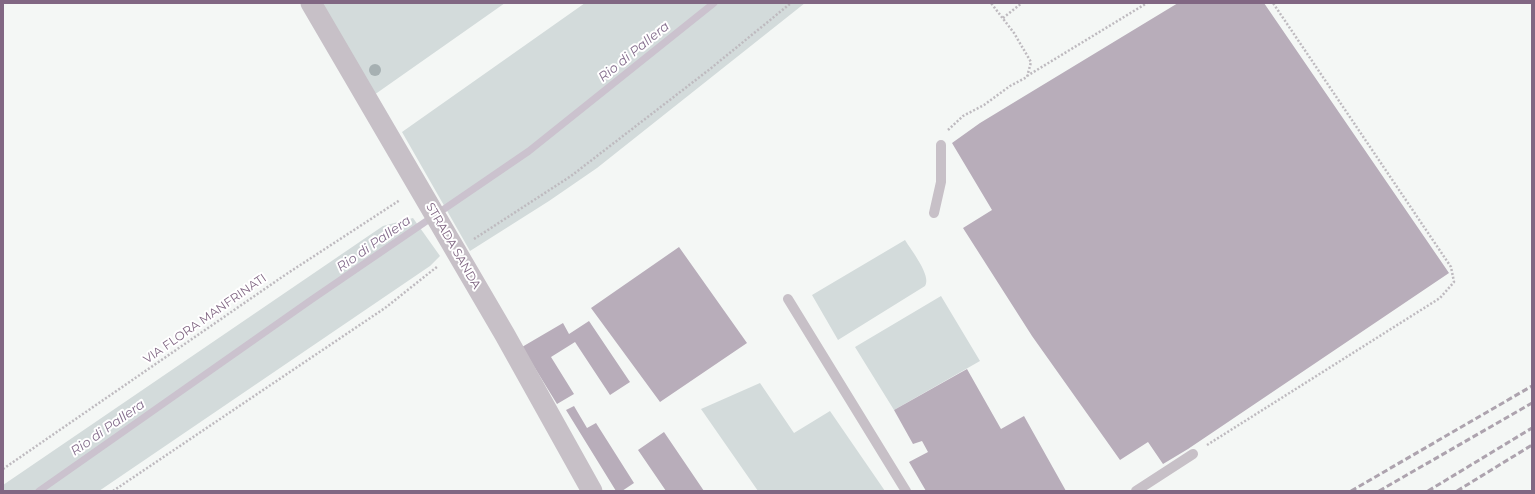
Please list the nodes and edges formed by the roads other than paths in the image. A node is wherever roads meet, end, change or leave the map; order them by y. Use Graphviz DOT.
graph roads {
  1 [pos="311,3"];
  2 [pos="941,145"];
  3 [pos="934,213"];
  4 [pos="788,299"];
  5 [pos="1193,454"];
  6 [pos="592,491"];
  7 [pos="906,491"];
  8 [pos="1136,491"];
  1 -- 6 [label="street, STRADA SANDA"];
  2 -- 3 [label="lane"];
  4 -- 7 [label="lane"];
  5 -- 8 [label="lane"];
}
